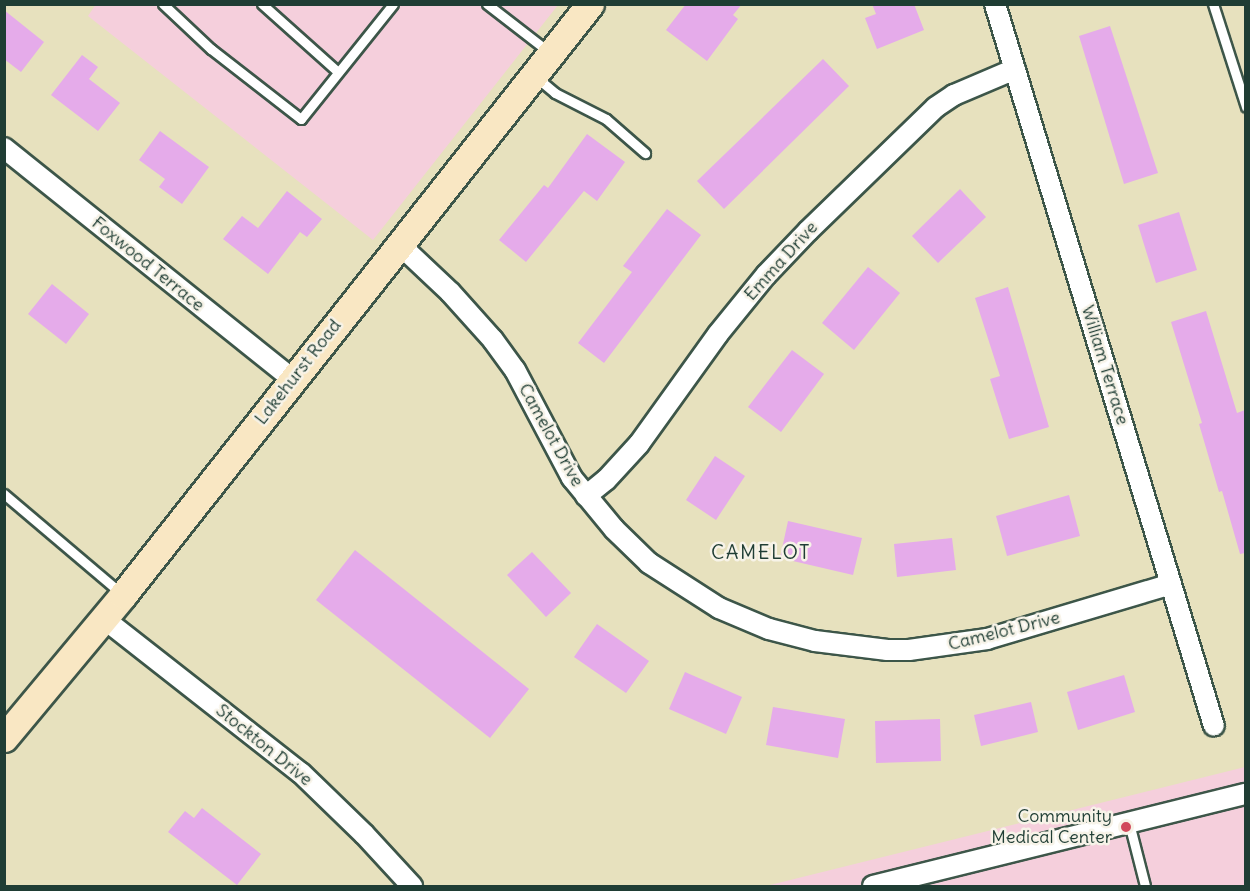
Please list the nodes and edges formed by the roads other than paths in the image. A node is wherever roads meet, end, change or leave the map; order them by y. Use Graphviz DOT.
graph roads {
  1 [pos="163,4"];
  2 [pos="262,4"];
  3 [pos="393,4"];
  4 [pos="487,4"];
  5 [pos="590,4"];
  6 [pos="995,4"];
  7 [pos="1213,4"];
  8 [pos="551,54"];
  9 [pos="1015,69"];
  10 [pos="338,72"];
  11 [pos="535,76"];
  12 [pos="1245,107"];
  13 [pos="4,148"];
  14 [pos="645,153"];
  15 [pos="399,244"];
  16 [pos="292,379"];
  17 [pos="4,494"];
  18 [pos="586,496"];
  19 [pos="1171,584"];
  20 [pos="123,595"];
  21 [pos="103,618"];
  22 [pos="1214,726"];
  23 [pos="4,738"];
  24 [pos="1245,794"];
  25 [pos="1129,823"];
  26 [pos="412,886"];
  27 [pos="873,886"];
  28 [pos="1145,886"];
  1 -- 10 [label="lane"];
  2 -- 10 [label="lane"];
  3 -- 10 [label="lane"];
  4 -- 8 [label="lane"];
  5 -- 8 [label="main road, Lakehurst Road"];
  6 -- 9 [label="street, William Terrace"];
  7 -- 12 [label="lane"];
  8 -- 11 [label="main road, Lakehurst Road"];
  9 -- 18 [label="street, Emma Drive"];
  9 -- 19 [label="street, William Terrace"];
  11 -- 14 [label="lane"];
  11 -- 15 [label="main road, Lakehurst Road"];
  13 -- 16 [label="street, Foxwood Terrace"];
  15 -- 16 [label="main road, Lakehurst Road"];
  15 -- 18 [label="street, Camelot Drive"];
  16 -- 20 [label="main road, Lakehurst Road"];
  17 -- 20 [label="lane"];
  18 -- 19 [label="street, Camelot Drive"];
  19 -- 22 [label="street, William Terrace"];
  20 -- 21 [label="main road, Lakehurst Road"];
  21 -- 23 [label="main road, Lakehurst Road"];
  21 -- 26 [label="street, Stockton Drive"];
  24 -- 25 [label="street"];
  25 -- 27 [label="street"];
  25 -- 28 [label="lane"];
}
